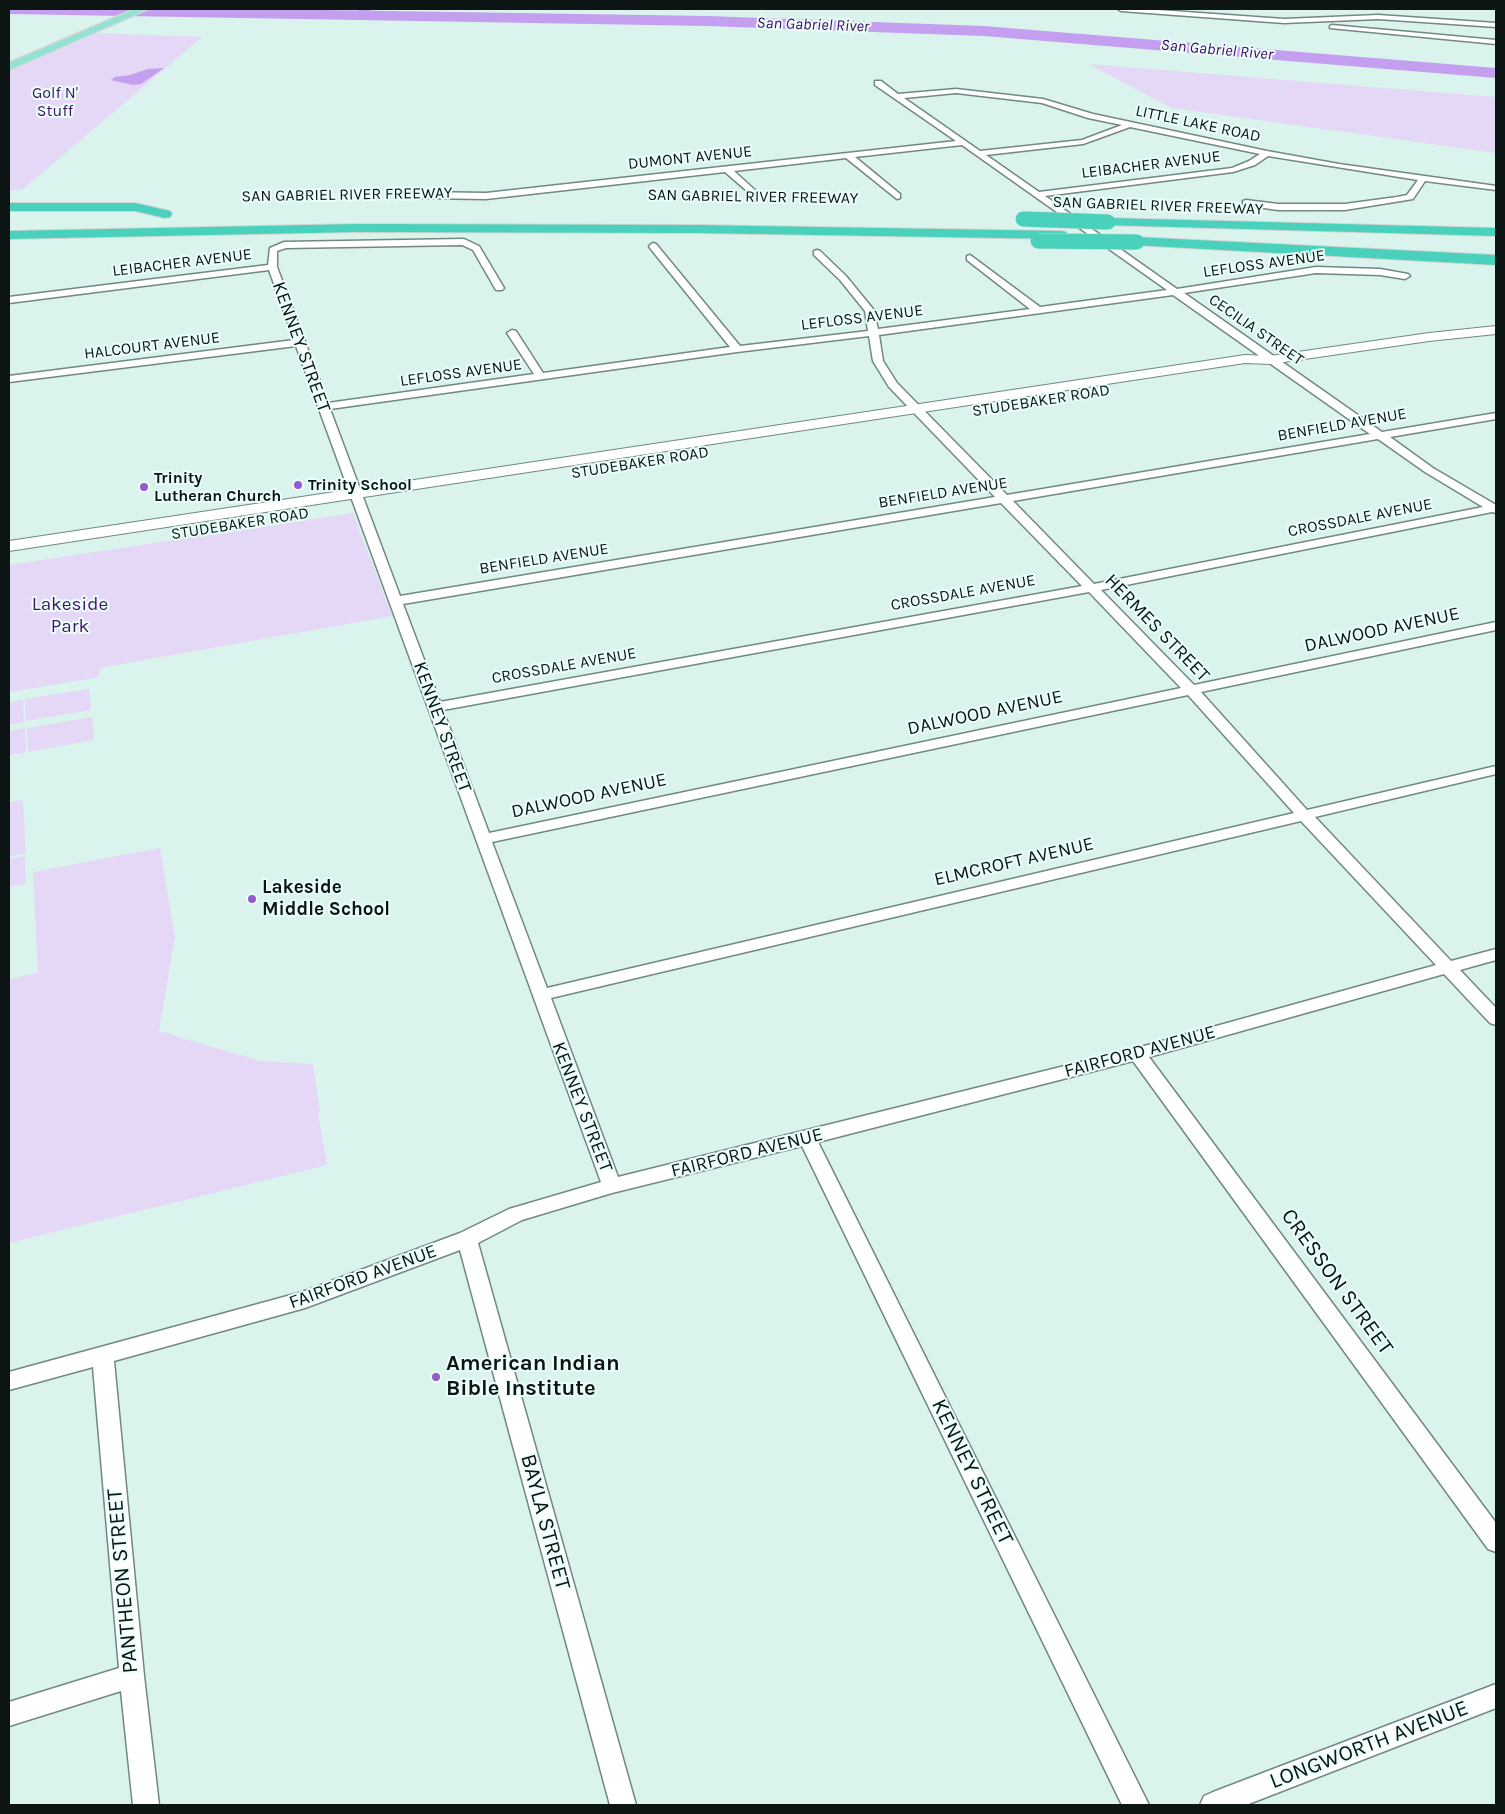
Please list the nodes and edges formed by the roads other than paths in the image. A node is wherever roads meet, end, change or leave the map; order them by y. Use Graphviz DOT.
graph roads {
  1 [pos="123,9"];
  2 [pos="143,9"];
  3 [pos="1121,9"];
  4 [pos="1304,21"];
  5 [pos="1496,25"];
  6 [pos="1496,42"];
  7 [pos="9,58"];
  8 [pos="9,67"];
  9 [pos="878,83"];
  10 [pos="896,96"];
  11 [pos="1130,124"];
  12 [pos="962,143"];
  13 [pos="1267,152"];
  14 [pos="978,154"];
  15 [pos="848,156"];
  16 [pos="727,169"];
  17 [pos="1423,178"];
  18 [pos="1496,188"];
  19 [pos="754,194"];
  20 [pos="422,195"];
  21 [pos="1036,195"];
  22 [pos="898,196"];
  23 [pos="1246,203"];
  24 [pos="9,207"];
  25 [pos="9,219"];
  26 [pos="9,226"];
  27 [pos="357,228"];
  28 [pos="861,232"];
  29 [pos="1057,232"];
  30 [pos="1123,232"];
  31 [pos="1496,232"];
  32 [pos="9,235"];
  33 [pos="1496,238"];
  34 [pos="9,244"];
  35 [pos="1496,245"];
  36 [pos="654,246"];
  37 [pos="817,253"];
  38 [pos="970,258"];
  39 [pos="1496,260"];
  40 [pos="272,267"];
  41 [pos="1405,276"];
  42 [pos="499,288"];
  43 [pos="1173,292"];
  44 [pos="9,300"];
  45 [pos="1038,310"];
  46 [pos="1496,330"];
  47 [pos="512,333"];
  48 [pos="873,333"];
  49 [pos="300,342"];
  50 [pos="737,349"];
  51 [pos="1270,360"];
  52 [pos="541,378"];
  53 [pos="9,379"];
  54 [pos="324,407"];
  55 [pos="922,414"];
  56 [pos="1496,416"];
  57 [pos="1379,435"];
  58 [pos="358,500"];
  59 [pos="1005,500"];
  60 [pos="1495,509"];
  61 [pos="9,546"];
  62 [pos="9,560"];
  63 [pos="1092,588"];
  64 [pos="395,600"];
  65 [pos="1496,626"];
  66 [pos="1192,690"];
  67 [pos="434,707"];
  68 [pos="1496,770"];
  69 [pos="1303,814"];
  70 [pos="483,839"];
  71 [pos="1496,954"];
  72 [pos="1446,967"];
  73 [pos="541,995"];
  74 [pos="1496,1018"];
  75 [pos="1137,1054"];
  76 [pos="808,1138"];
  77 [pos="612,1186"];
  78 [pos="467,1239"];
  79 [pos="103,1356"];
  80 [pos="9,1382"];
  81 [pos="1496,1541"];
  82 [pos="132,1676"];
  83 [pos="1496,1696"];
  84 [pos="9,1714"];
  85 [pos="146,1805"];
  86 [pos="623,1805"];
  87 [pos="1136,1805"];
  88 [pos="1213,1805"];
  1 -- 7 [label="main road"];
  2 -- 8 [label="main road"];
  3 -- 4 [label="street"];
  4 -- 5 [label="street"];
  4 -- 6 [label="street"];
  9 -- 10 [label="street, CECILIA STREET"];
  10 -- 11 [label="street, LITTLE LAKE ROAD"];
  10 -- 12 [label="street, CECILIA STREET"];
  11 -- 13 [label="street, LITTLE LAKE ROAD"];
  11 -- 14 [label="street"];
  12 -- 14 [label="street, CECILIA STREET"];
  12 -- 15 [label="street, DUMONT AVENUE"];
  13 -- 17 [label="street, LITTLE LAKE ROAD"];
  13 -- 21 [label="street, LEIBACHER AVENUE"];
  14 -- 21 [label="street, CECILIA STREET"];
  15 -- 16 [label="street, DUMONT AVENUE"];
  15 -- 22 [label="street"];
  16 -- 19 [label="street"];
  16 -- 20 [label="street, DUMONT AVENUE"];
  17 -- 18 [label="street, LITTLE LAKE ROAD"];
  17 -- 23 [label="street"];
  21 -- 43 [label="street, CECILIA STREET"];
  24 -- 25 [label="highway"];
  26 -- 29 [label="highway"];
  26 -- 30 [label="highway"];
  27 -- 28 [label="highway, SAN GABRIEL RIVER FREEWAY"];
  27 -- 32 [label="highway, SAN GABRIEL RIVER FREEWAY"];
  27 -- 34 [label="highway"];
  28 -- 29 [label="highway, SAN GABRIEL RIVER FREEWAY"];
  28 -- 30 [label="highway, bridge"];
  29 -- 30 [label="highway, SAN GABRIEL RIVER FREEWAY"];
  30 -- 31 [label="highway, SAN GABRIEL RIVER FREEWAY"];
  30 -- 33 [label="highway"];
  30 -- 35 [label="highway, SAN GABRIEL RIVER FREEWAY"];
  30 -- 39 [label="highway"];
  36 -- 50 [label="street"];
  37 -- 48 [label="street, HERMES STREET"];
  38 -- 45 [label="street"];
  40 -- 42 [label="street, LEIBACHER AVENUE"];
  40 -- 44 [label="street, LEIBACHER AVENUE"];
  40 -- 49 [label="street, KENNEY STREET"];
  41 -- 43 [label="street, LEFLOSS AVENUE"];
  43 -- 45 [label="street, LEFLOSS AVENUE"];
  43 -- 51 [label="street, CECILIA STREET"];
  45 -- 48 [label="street, LEFLOSS AVENUE"];
  46 -- 51 [label="main road, STUDEBAKER ROAD"];
  47 -- 52 [label="street"];
  48 -- 50 [label="street, LEFLOSS AVENUE"];
  48 -- 55 [label="street, HERMES STREET"];
  49 -- 53 [label="street, HALCOURT AVENUE"];
  49 -- 54 [label="street, KENNEY STREET"];
  50 -- 52 [label="street, LEFLOSS AVENUE"];
  51 -- 55 [label="main road, STUDEBAKER ROAD"];
  51 -- 57 [label="street, CECILIA STREET"];
  52 -- 54 [label="street, LEFLOSS AVENUE"];
  54 -- 58 [label="street, KENNEY STREET"];
  55 -- 58 [label="main road, STUDEBAKER ROAD"];
  55 -- 59 [label="street, HERMES STREET"];
  56 -- 57 [label="street, BENFIELD AVENUE"];
  57 -- 59 [label="street, BENFIELD AVENUE"];
  57 -- 60 [label="street, CECILIA STREET"];
  58 -- 61 [label="main road, STUDEBAKER ROAD"];
  58 -- 62 [label="main road, STUDEBAKER ROAD"];
  58 -- 64 [label="street, KENNEY STREET"];
  59 -- 63 [label="street, HERMES STREET"];
  59 -- 64 [label="street, BENFIELD AVENUE"];
  60 -- 63 [label="street, CROSSDALE AVENUE"];
  63 -- 66 [label="street, HERMES STREET"];
  63 -- 67 [label="street, CROSSDALE AVENUE"];
  64 -- 67 [label="street, KENNEY STREET"];
  65 -- 66 [label="street, DALWOOD AVENUE"];
  66 -- 69 [label="street, HERMES STREET"];
  66 -- 70 [label="street, DALWOOD AVENUE"];
  67 -- 70 [label="street, KENNEY STREET"];
  68 -- 69 [label="street, ELMCROFT AVENUE"];
  69 -- 72 [label="street, HERMES STREET"];
  69 -- 73 [label="street, ELMCROFT AVENUE"];
  70 -- 73 [label="street, KENNEY STREET"];
  71 -- 72 [label="street, FAIRFORD AVENUE"];
  72 -- 74 [label="street, HERMES STREET"];
  72 -- 75 [label="street, FAIRFORD AVENUE"];
  73 -- 77 [label="street, KENNEY STREET"];
  75 -- 76 [label="street, FAIRFORD AVENUE"];
  75 -- 81 [label="street, CRESSON STREET"];
  76 -- 77 [label="street, FAIRFORD AVENUE"];
  76 -- 87 [label="street, KENNEY STREET"];
  77 -- 78 [label="street, FAIRFORD AVENUE"];
  78 -- 79 [label="street, FAIRFORD AVENUE"];
  78 -- 86 [label="street, BAYLA STREET"];
  79 -- 80 [label="street, FAIRFORD AVENUE"];
  79 -- 82 [label="street, PANTHEON STREET"];
  82 -- 84 [label="street"];
  82 -- 85 [label="street, PANTHEON STREET"];
  83 -- 88 [label="street, LONGWORTH AVENUE"];
}
